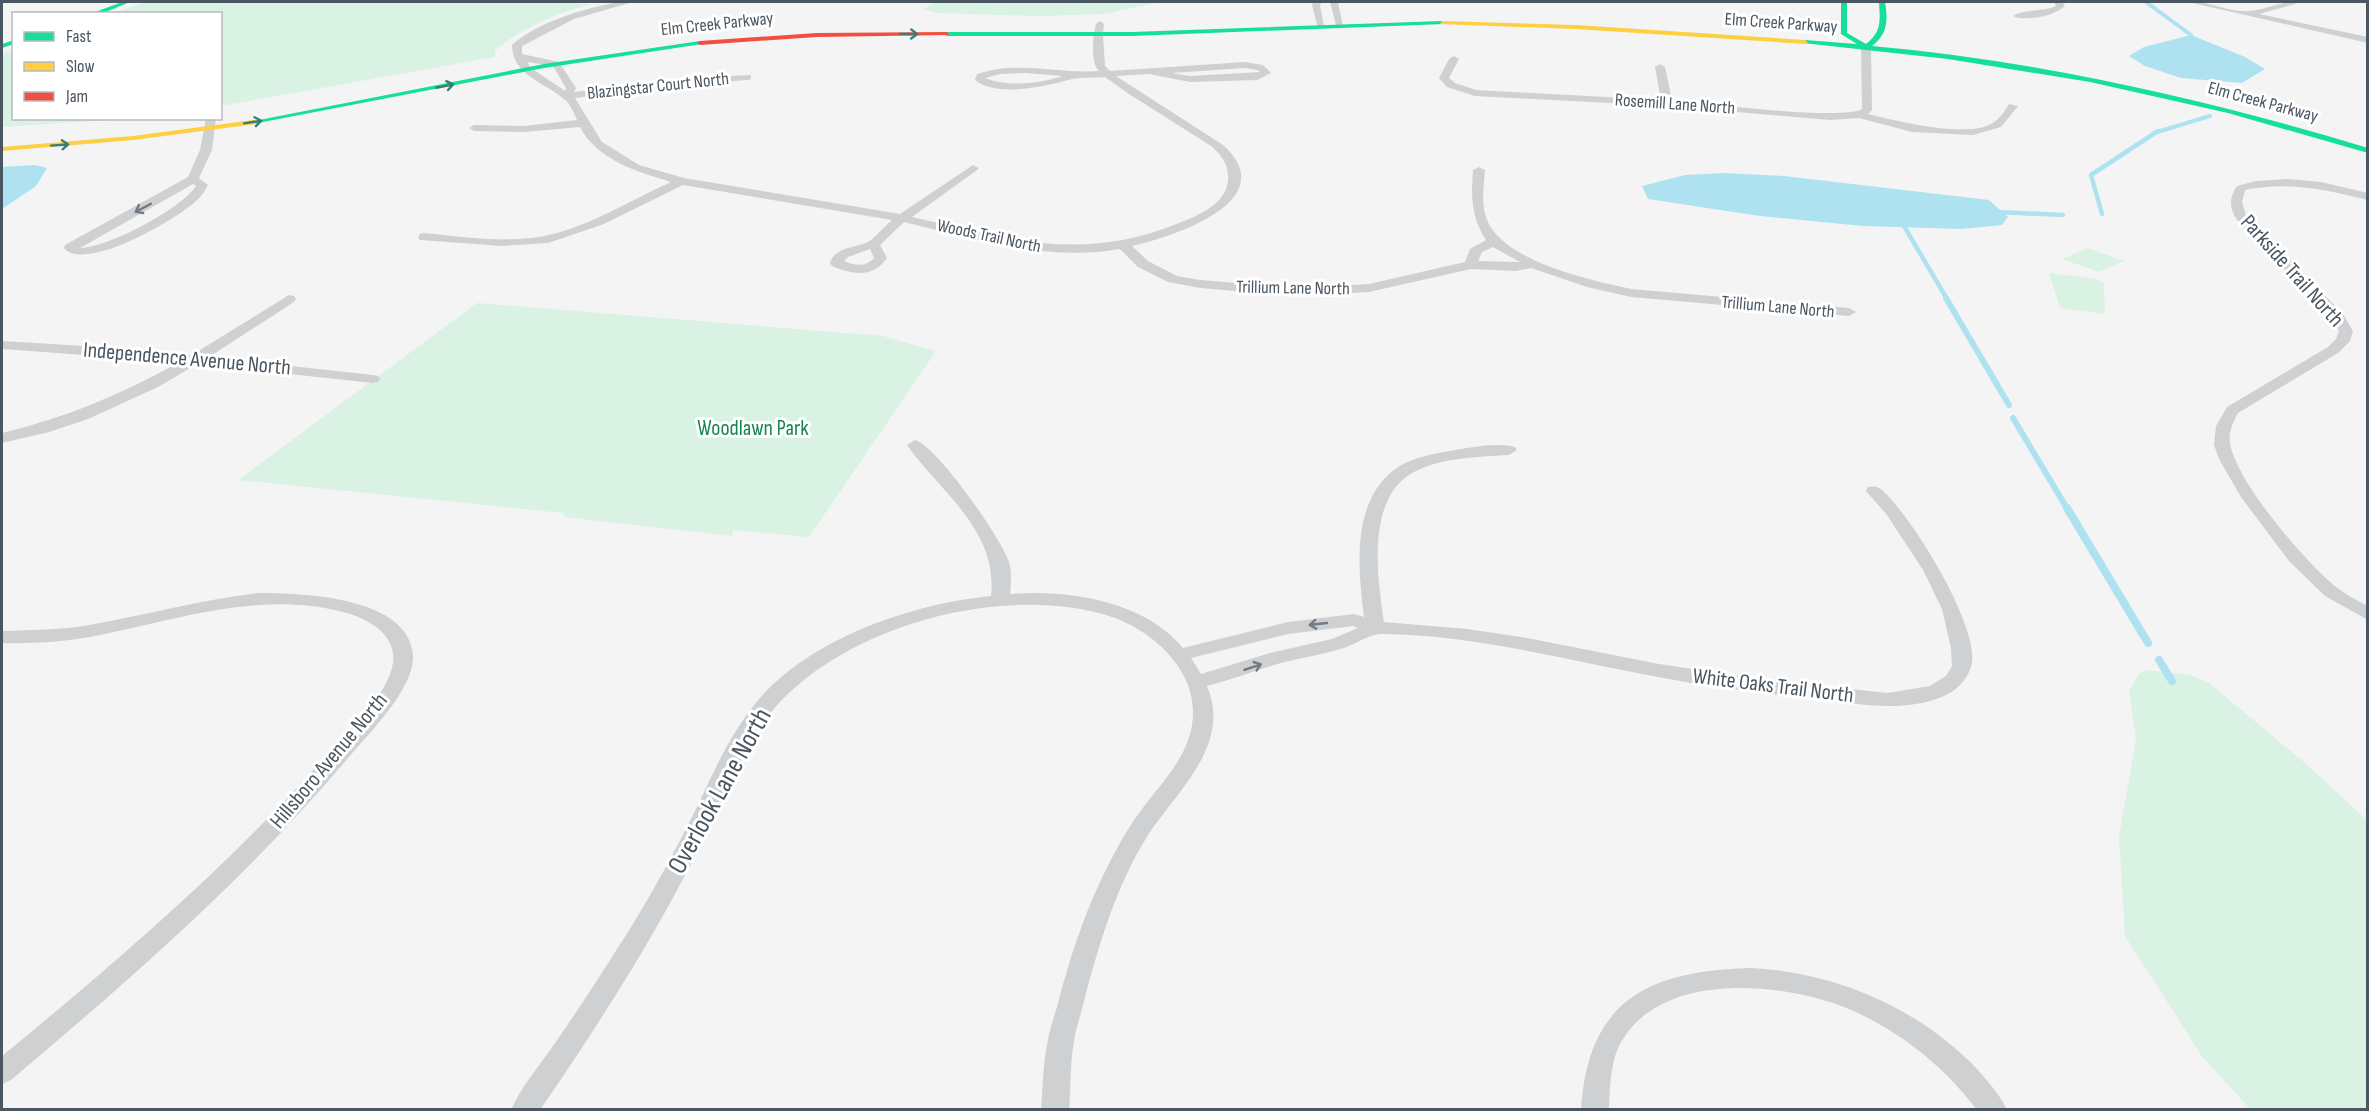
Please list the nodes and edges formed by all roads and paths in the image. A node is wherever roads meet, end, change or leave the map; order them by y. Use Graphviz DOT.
graph roads {
  1 [pos="127,2"];
  2 [pos="629,2"];
  3 [pos="1844,2"];
  4 [pos="1882,2"];
  5 [pos="2058,2"];
  6 [pos="2192,2"];
  7 [pos="2292,2"];
  8 [pos="99,12"];
  9 [pos="1336,13"];
  10 [pos="1319,14"];
  11 [pos="2251,14"];
  12 [pos="2017,16"];
  13 [pos="1099,29"];
  14 [pos="1844,34"];
  15 [pos="1882,38"];
  16 [pos="2367,40"];
  17 [pos="1866,47"];
  18 [pos="1454,59"];
  19 [pos="524,64"];
  20 [pos="556,64"];
  21 [pos="1660,67"];
  22 [pos="1153,72"];
  23 [pos="1108,75"];
  24 [pos="1072,76"];
  25 [pos="748,77"];
  26 [pos="567,96"];
  27 [pos="1667,103"];
  28 [pos="2013,106"];
  29 [pos="2266,106"];
  30 [pos="222,112"];
  31 [pos="1859,115"];
  32 [pos="163,120"];
  33 [pos="211,123"];
  34 [pos="584,123"];
  35 [pos="474,128"];
  36 [pos="12,134"];
  37 [pos="2,149"];
  38 [pos="2367,151"];
  39 [pos="973,168"];
  40 [pos="1479,170"];
  41 [pos="193,179"];
  42 [pos="682,181"];
  43 [pos="2367,197"];
  44 [pos="902,218"];
  45 [pos="424,237"];
  46 [pos="1494,242"];
  47 [pos="873,244"];
  48 [pos="1123,245"];
  49 [pos="1532,264"];
  50 [pos="1471,265"];
  51 [pos="289,298"];
  52 [pos="1849,312"];
  53 [pos="2,345"];
  54 [pos="197,360"];
  55 [pos="373,379"];
  56 [pos="2,438"];
  57 [pos="915,445"];
  58 [pos="1509,450"];
  59 [pos="1874,491"];
  60 [pos="1000,600"];
  61 [pos="2367,614"];
  62 [pos="1375,627"];
  63 [pos="2,637"];
  64 [pos="1179,655"];
  65 [pos="1197,682"];
  66 [pos="2,1072"];
  67 [pos="524,1110"];
  68 [pos="1055,1110"];
  69 [pos="1595,1110"];
  70 [pos="1994,1110"];
  1 -- 8 [label="street"];
  2 -- 19 [label="street"];
  3 -- 14 [label="street"];
  4 -- 15 [label="street"];
  5 -- 12 [label="street"];
  6 -- 11 [label="street"];
  7 -- 11 [label="street"];
  9 -- 10 [label="street, Elm Creek Parkway"];
  9 -- 14 [label="street, Elm Creek Parkway"];
  9 -- 17 [label="street, Elm Creek Parkway"];
  10 -- 13 [label="street, Elm Creek Parkway"];
  11 -- 16 [label="street"];
  13 -- 19 [label="street, Elm Creek Parkway"];
  20 -- 13 [label="street, Elm Creek Parkway, one-way"];
  13 -- 23 [label="street"];
  14 -- 15 [label="street, Elm Creek Parkway"];
  14 -- 17 [label="street"];
  15 -- 17 [label="street"];
  15 -- 29 [label="street, Elm Creek Parkway"];
  17 -- 31 [label="street"];
  17 -- 38 [label="street, Elm Creek Parkway"];
  18 -- 27 [label="street, Rosemill Lane North"];
  19 -- 20 [label="street, Elm Creek Parkway"];
  19 -- 26 [label="street, Woods Trail North"];
  19 -- 30 [label="street, Elm Creek Parkway"];
  33 -- 19 [label="street, Elm Creek Parkway, one-way"];
  20 -- 26 [label="street, Woods Trail North"];
  21 -- 27 [label="street"];
  22 -- 22 [label="street"];
  22 -- 23 [label="street"];
  23 -- 24 [label="street"];
  23 -- 48 [label="street, Woods Trail North"];
  24 -- 24 [label="street"];
  25 -- 26 [label="street, Blazingstar Court North"];
  26 -- 34 [label="street, Woods Trail North"];
  27 -- 31 [label="street, Rosemill Lane North"];
  28 -- 31 [label="street, Rosemill Lane North"];
  32 -- 36 [label="street"];
  37 -- 33 [label="street, Elm Creek Parkway, one-way"];
  33 -- 41 [label="street"];
  34 -- 35 [label="street"];
  34 -- 42 [label="street, Woods Trail North"];
  39 -- 44 [label="street"];
  40 -- 46 [label="street"];
  41 -- 41 [label="street, one-way"];
  42 -- 44 [label="street, Woods Trail North"];
  42 -- 45 [label="street"];
  43 -- 61 [label="street, Parkside Trail North"];
  44 -- 47 [label="street"];
  44 -- 48 [label="street, Woods Trail North"];
  46 -- 49 [label="street"];
  46 -- 50 [label="street"];
  48 -- 50 [label="street, Trillium Lane North"];
  49 -- 50 [label="street, Trillium Lane North"];
  49 -- 52 [label="street, Trillium Lane North"];
  51 -- 54 [label="street"];
  53 -- 54 [label="street, Independence Avenue North"];
  54 -- 55 [label="street, Independence Avenue North"];
  54 -- 56 [label="street"];
  57 -- 60 [label="street"];
  58 -- 62 [label="street"];
  59 -- 62 [label="street, White Oaks Trail North"];
  60 -- 64 [label="street, Overlook Lane North"];
  60 -- 67 [label="street, Overlook Lane North"];
  62 -- 64 [label="street, White Oaks Trail North, one-way"];
  65 -- 62 [label="street, one-way"];
  63 -- 66 [label="street, Hillsboro Avenue North"];
  64 -- 65 [label="street"];
  65 -- 68 [label="street"];
  69 -- 70 [label="street"];
}
